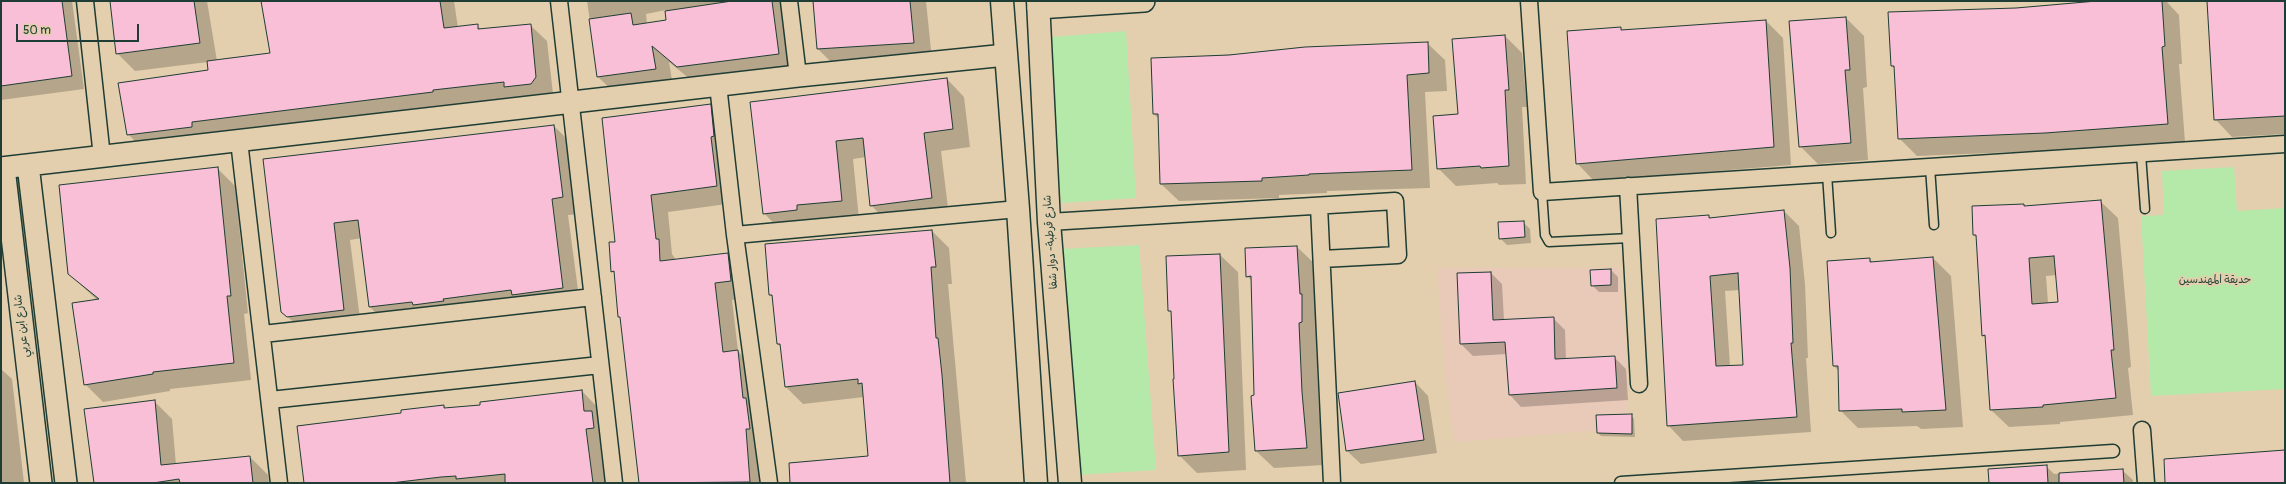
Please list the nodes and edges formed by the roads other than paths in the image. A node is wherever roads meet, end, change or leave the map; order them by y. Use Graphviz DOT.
graph roads {
  1 [pos="85,1"];
  2 [pos="559,1"];
  3 [pos="790,1"];
  4 [pos="1002,1"];
  5 [pos="1144,1"];
  6 [pos="1529,1"];
  7 [pos="1038,5"];
  8 [pos="1006,55"];
  9 [pos="798,76"];
  10 [pos="718,85"];
  11 [pos="571,102"];
  12 [pos="239,140"];
  13 [pos="2285,144"];
  14 [pos="2141,154"];
  15 [pos="102,157"];
  16 [pos="28,165"];
  17 [pos="1930,167"];
  18 [pos="2,168"];
  19 [pos="1827,174"];
  20 [pos="1628,186"];
  21 [pos="1542,192"];
  22 [pos="1319,206"];
  23 [pos="1018,208"];
  24 [pos="2145,208"];
  25 [pos="1049,222"];
  26 [pos="1934,225"];
  27 [pos="1831,233"];
  28 [pos="735,235"];
  29 [pos="1630,238"];
  30 [pos="1322,259"];
  31 [pos="593,297"];
  32 [pos="263,334"];
  33 [pos="600,365"];
  34 [pos="1062,380"];
  35 [pos="1029,383"];
  36 [pos="1639,384"];
  37 [pos="270,400"];
  38 [pos="2142,430"];
  39 [pos="2113,451"];
  40 [pos="41,483"];
  41 [pos="66,483"];
  42 [pos="279,483"];
  43 [pos="614,483"];
  44 [pos="769,483"];
  45 [pos="1036,483"];
  46 [pos="1070,483"];
  47 [pos="1332,483"];
  48 [pos="1621,483"];
  49 [pos="2146,483"];
  1 -- 15 [label="street"];
  2 -- 11 [label="street"];
  3 -- 9 [label="street"];
  4 -- 8 [label="main road"];
  5 -- 7 [label="street"];
  6 -- 21 [label="street"];
  7 -- 25 [label="main road, شارع قرطبة- دوار شفا"];
  8 -- 9 [label="street"];
  8 -- 23 [label="main road"];
  9 -- 10 [label="street"];
  10 -- 11 [label="street"];
  10 -- 28 [label="street"];
  11 -- 12 [label="street"];
  11 -- 31 [label="street"];
  12 -- 15 [label="street"];
  12 -- 32 [label="street"];
  13 -- 14 [label="street"];
  14 -- 17 [label="street"];
  14 -- 24 [label="lane"];
  15 -- 16 [label="street"];
  16 -- 18 [label="street"];
  16 -- 41 [label="street"];
  17 -- 19 [label="street"];
  17 -- 26 [label="lane"];
  18 -- 40 [label="street, شارع ابن عربي"];
  19 -- 20 [label="street"];
  19 -- 27 [label="lane"];
  20 -- 21 [label="street"];
  20 -- 29 [label="street"];
  21 -- 29 [label="lane"];
  22 -- 25 [label="street"];
  22 -- 30 [label="street"];
  22 -- 30 [label="street"];
  23 -- 28 [label="street"];
  23 -- 35 [label="main road"];
  25 -- 34 [label="main road, شارع قرطبة- دوار شفا"];
  28 -- 44 [label="street"];
  29 -- 36 [label="street"];
  30 -- 47 [label="street"];
  31 -- 32 [label="street"];
  31 -- 33 [label="street"];
  32 -- 37 [label="street"];
  33 -- 37 [label="street"];
  33 -- 43 [label="street"];
  34 -- 35 [label="main road"];
  34 -- 46 [label="main road, شارع قرطبة- دوار شفا"];
  35 -- 45 [label="main road"];
  37 -- 42 [label="street"];
  38 -- 49 [label="street"];
  39 -- 48 [label="street"];
}
